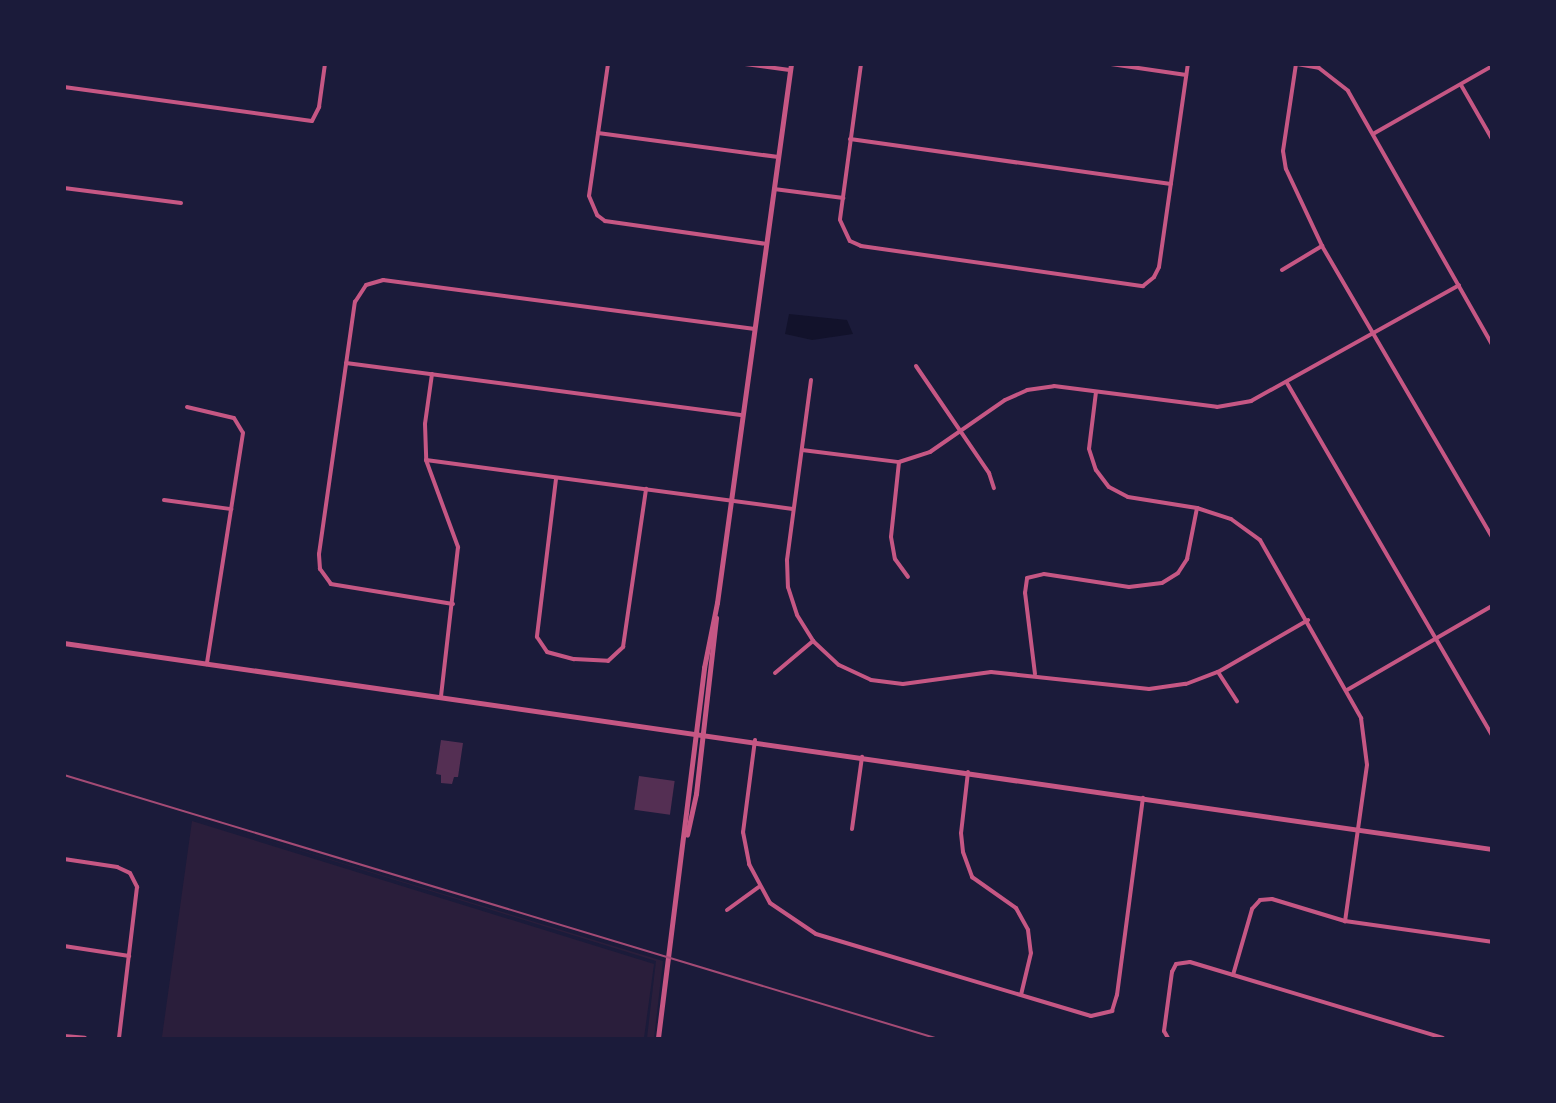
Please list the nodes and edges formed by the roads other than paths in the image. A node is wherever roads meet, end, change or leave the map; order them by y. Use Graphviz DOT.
graph roads {
  1 [pos="325,64"];
  2 [pos="608,64"];
  3 [pos="745,64"];
  4 [pos="861,64"];
  5 [pos="1112,64"];
  6 [pos="1188,64"];
  7 [pos="1297,64"];
  8 [pos="1491,66"];
  9 [pos="791,67"];
  10 [pos="1186,75"];
  11 [pos="1460,84"];
  12 [pos="64,87"];
  13 [pos="598,134"];
  14 [pos="1373,134"];
  15 [pos="850,139"];
  16 [pos="1491,139"];
  17 [pos="778,157"];
  18 [pos="1171,184"];
  19 [pos="64,188"];
  20 [pos="774,189"];
  21 [pos="843,198"];
  22 [pos="181,203"];
  23 [pos="766,244"];
  24 [pos="1322,246"];
  25 [pos="1282,270"];
  26 [pos="1459,285"];
  27 [pos="755,329"];
  28 [pos="1372,334"];
  29 [pos="1491,344"];
  30 [pos="346,363"];
  31 [pos="916,366"];
  32 [pos="432,375"];
  33 [pos="811,380"];
  34 [pos="1287,383"];
  35 [pos="1096,392"];
  36 [pos="187,406"];
  37 [pos="743,415"];
  38 [pos="961,432"];
  39 [pos="802,450"];
  40 [pos="426,460"];
  41 [pos="899,462"];
  42 [pos="556,479"];
  43 [pos="993,488"];
  44 [pos="646,489"];
  45 [pos="164,500"];
  46 [pos="732,500"];
  47 [pos="1197,508"];
  48 [pos="231,509"];
  49 [pos="793,509"];
  50 [pos="1491,537"];
  51 [pos="908,577"];
  52 [pos="717,603"];
  53 [pos="453,604"];
  54 [pos="1491,606"];
  55 [pos="1308,620"];
  56 [pos="1433,640"];
  57 [pos="813,641"];
  58 [pos="64,643"];
  59 [pos="207,664"];
  60 [pos="1218,672"];
  61 [pos="775,673"];
  62 [pos="1035,674"];
  63 [pos="1347,690"];
  64 [pos="441,697"];
  65 [pos="1237,701"];
  66 [pos="696,731"];
  67 [pos="704,732"];
  68 [pos="1491,735"];
  69 [pos="755,740"];
  70 [pos="862,756"];
  71 [pos="968,772"];
  72 [pos="1143,797"];
  73 [pos="852,829"];
  74 [pos="1359,829"];
  75 [pos="1491,849"];
  76 [pos="682,856"];
  77 [pos="64,859"];
  78 [pos="759,887"];
  79 [pos="727,910"];
  80 [pos="1345,921"];
  81 [pos="1491,942"];
  82 [pos="64,946"];
  83 [pos="129,956"];
  84 [pos="1233,975"];
  85 [pos="1021,995"];
  86 [pos="64,1036"];
  87 [pos="85,1038"];
  88 [pos="118,1038"];
  89 [pos="658,1038"];
  90 [pos="1168,1038"];
  91 [pos="1443,1038"];
  1 -- 12 [label="street"];
  2 -- 13 [label="street"];
  3 -- 9 [label="street"];
  4 -- 15 [label="street"];
  5 -- 10 [label="street"];
  6 -- 10 [label="street"];
  7 -- 14 [label="street"];
  7 -- 24 [label="street"];
  8 -- 11 [label="street"];
  9 -- 17 [label="street"];
  10 -- 18 [label="street"];
  11 -- 14 [label="street"];
  11 -- 16 [label="street"];
  13 -- 17 [label="street"];
  13 -- 23 [label="street"];
  14 -- 26 [label="street"];
  15 -- 18 [label="street"];
  15 -- 21 [label="street"];
  17 -- 20 [label="street"];
  18 -- 21 [label="street"];
  19 -- 22 [label="street"];
  20 -- 21 [label="street"];
  20 -- 23 [label="street"];
  23 -- 27 [label="street"];
  24 -- 25 [label="street"];
  24 -- 28 [label="street"];
  26 -- 28 [label="street"];
  26 -- 29 [label="street"];
  27 -- 30 [label="street"];
  27 -- 37 [label="street"];
  28 -- 34 [label="street"];
  28 -- 50 [label="street"];
  30 -- 32 [label="street"];
  30 -- 53 [label="street"];
  31 -- 38 [label="street"];
  32 -- 37 [label="street"];
  32 -- 40 [label="street"];
  33 -- 39 [label="street"];
  34 -- 35 [label="street"];
  34 -- 56 [label="street"];
  35 -- 38 [label="street"];
  35 -- 47 [label="street"];
  36 -- 48 [label="street"];
  37 -- 46 [label="street"];
  38 -- 41 [label="street"];
  38 -- 43 [label="street"];
  39 -- 41 [label="street"];
  39 -- 49 [label="street"];
  40 -- 42 [label="street"];
  40 -- 53 [label="street"];
  41 -- 51 [label="street"];
  42 -- 44 [label="street"];
  42 -- 44 [label="street"];
  44 -- 46 [label="street"];
  45 -- 48 [label="street"];
  46 -- 49 [label="street"];
  46 -- 52 [label="street"];
  47 -- 55 [label="street"];
  47 -- 62 [label="street"];
  48 -- 59 [label="street"];
  49 -- 57 [label="street"];
  52 -- 66 [label="street"];
  52 -- 67 [label="street"];
  53 -- 64 [label="street"];
  54 -- 56 [label="street"];
  55 -- 60 [label="street"];
  55 -- 63 [label="street"];
  56 -- 63 [label="street"];
  56 -- 68 [label="street"];
  57 -- 61 [label="street"];
  57 -- 62 [label="street"];
  58 -- 59 [label="street"];
  59 -- 64 [label="street"];
  60 -- 62 [label="street"];
  60 -- 65 [label="street"];
  63 -- 74 [label="street"];
  64 -- 66 [label="street"];
  66 -- 67 [label="street"];
  66 -- 76 [label="street"];
  67 -- 69 [label="street"];
  67 -- 76 [label="street"];
  69 -- 70 [label="street"];
  69 -- 78 [label="street"];
  70 -- 71 [label="street"];
  70 -- 73 [label="street"];
  71 -- 72 [label="street"];
  71 -- 85 [label="street"];
  72 -- 74 [label="street"];
  72 -- 85 [label="street"];
  74 -- 75 [label="street"];
  74 -- 80 [label="street"];
  76 -- 89 [label="street"];
  77 -- 83 [label="street"];
  78 -- 79 [label="street"];
  78 -- 85 [label="street"];
  80 -- 81 [label="street"];
  80 -- 84 [label="street"];
  82 -- 83 [label="street"];
  83 -- 88 [label="street"];
  84 -- 90 [label="street"];
  84 -- 91 [label="street"];
  86 -- 87 [label="street"];
}
